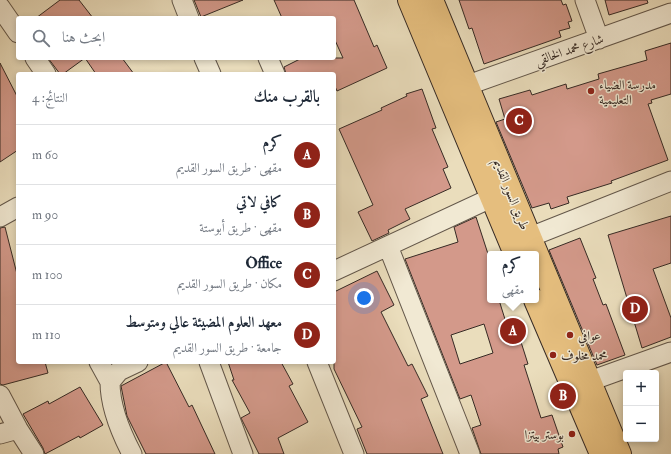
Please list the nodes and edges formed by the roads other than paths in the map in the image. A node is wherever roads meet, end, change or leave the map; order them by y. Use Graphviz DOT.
graph roads {
  1 [pos="182,0"];
  2 [pos="409,0"];
  3 [pos="432,0"];
  4 [pos="585,0"];
  5 [pos="0,7"];
  6 [pos="671,13"];
  7 [pos="188,16"];
  8 [pos="16,30"];
  9 [pos="599,39"];
  10 [pos="36,60"];
  11 [pos="205,60"];
  12 [pos="269,60"];
  13 [pos="45,72"];
  14 [pos="210,72"];
  15 [pos="274,72"];
  16 [pos="468,85"];
  17 [pos="671,181"];
  18 [pos="491,198"];
  19 [pos="16,208"];
  20 [pos="0,217"];
  21 [pos="530,237"];
  22 [pos="388,246"];
  23 [pos="514,251"];
  24 [pos="535,251"];
  25 [pos="539,263"];
  26 [pos="336,270"];
  27 [pos="537,303"];
  28 [pos="671,352"];
  29 [pos="100,364"];
  30 [pos="134,364"];
  31 [pos="210,364"];
  32 [pos="318,364"];
  33 [pos="110,382"];
  34 [pos="581,384"];
  35 [pos="0,395"];
  36 [pos="18,429"];
  37 [pos="0,434"];
  38 [pos="34,454"];
  39 [pos="132,454"];
  40 [pos="243,454"];
  41 [pos="354,454"];
  42 [pos="470,454"];
  43 [pos="600,454"];
  44 [pos="620,454"];
  1 -- 7 [label="street"];
  2 -- 18 [label="main road, طريق السور القديم"];
  3 -- 16 [label="main road, طريق السور القديم"];
  4 -- 9 [label="street"];
  5 -- 8 [label="street"];
  6 -- 9 [label="street, شارع محمد الخالقي"];
  9 -- 16 [label="street, شارع محمد الخالقي"];
  10 -- 13 [label="street"];
  11 -- 14 [label="street"];
  12 -- 15 [label="street"];
  16 -- 21 [label="main road, طريق السور القديم"];
  17 -- 21 [label="street"];
  18 -- 22 [label="street"];
  18 -- 23 [label="main road, طريق السور القديم"];
  19 -- 20 [label="street"];
  21 -- 24 [label="main road, طريق السور القديم"];
  22 -- 26 [label="street"];
  22 -- 42 [label="street"];
  25 -- 34 [label="main road, طريق السور القديم"];
  27 -- 34 [label="main road, طريق السور القديم"];
  28 -- 34 [label="street"];
  29 -- 33 [label="street"];
  30 -- 33 [label="street"];
  31 -- 40 [label="street"];
  32 -- 41 [label="street"];
  33 -- 39 [label="street"];
  34 -- 43 [label="main road"];
  34 -- 44 [label="main road, طريق السور القديم"];
  35 -- 36 [label="street"];
  36 -- 37 [label="street"];
  36 -- 38 [label="street"];
}
